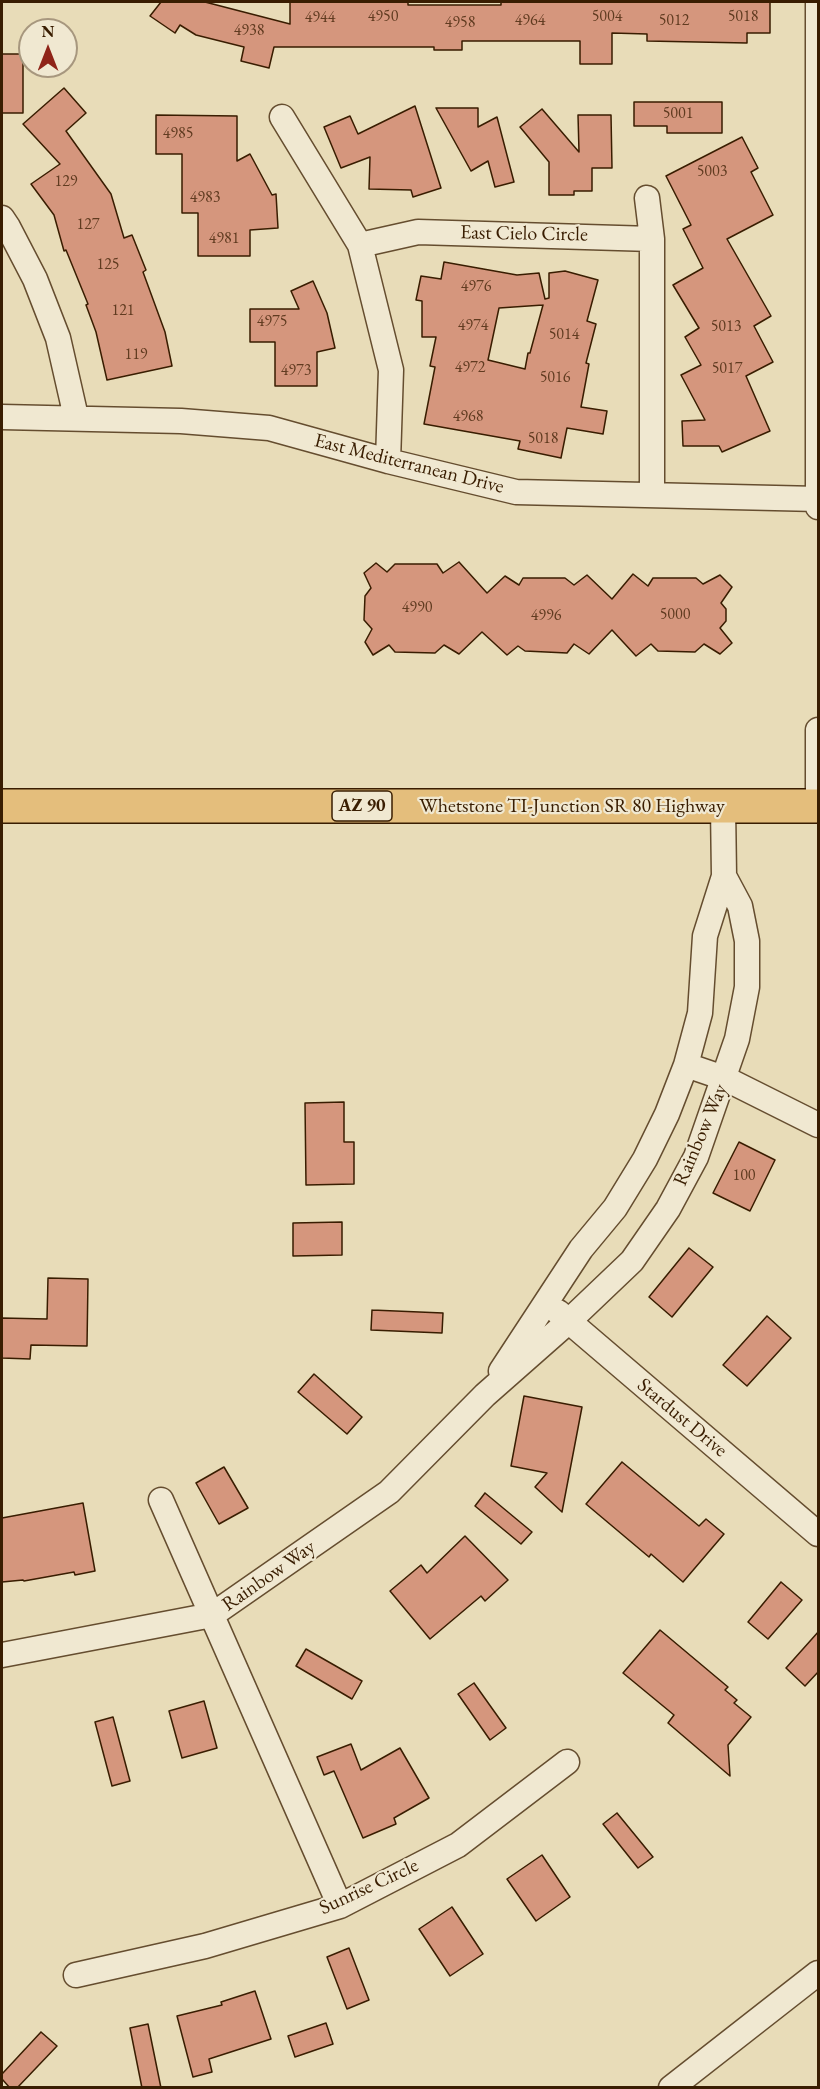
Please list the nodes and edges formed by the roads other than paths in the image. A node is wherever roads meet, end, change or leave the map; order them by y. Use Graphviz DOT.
graph roads {
  1 [pos="818,2"];
  2 [pos="282,117"];
  3 [pos="647,198"];
  4 [pos="2,218"];
  5 [pos="652,239"];
  6 [pos="360,245"];
  7 [pos="2,417"];
  8 [pos="76,417"];
  9 [pos="388,461"];
  10 [pos="652,495"];
  11 [pos="818,499"];
  12 [pos="819,507"];
  13 [pos="819,730"];
  14 [pos="2,806"];
  15 [pos="818,806"];
  16 [pos="723,807"];
  17 [pos="724,876"];
  18 [pos="686,1065"];
  19 [pos="724,1078"];
  20 [pos="819,1125"];
  21 [pos="546,1301"];
  22 [pos="569,1321"];
  23 [pos="485,1395"];
  24 [pos="161,1500"];
  25 [pos="819,1534"];
  26 [pos="212,1615"];
  27 [pos="2,1655"];
  28 [pos="567,1762"];
  29 [pos="340,1906"];
  30 [pos="819,1973"];
  31 [pos="76,1975"];
  32 [pos="671,2087"];
  1 -- 11 [label="street"];
  2 -- 6 [label="street"];
  3 -- 5 [label="street"];
  4 -- 8 [label="street"];
  5 -- 6 [label="street, East Cielo Circle"];
  5 -- 10 [label="street"];
  6 -- 9 [label="street"];
  7 -- 8 [label="street, East Mediterranean Drive"];
  8 -- 9 [label="street, East Mediterranean Drive"];
  9 -- 10 [label="street, East Mediterranean Drive"];
  10 -- 11 [label="street, East Mediterranean Drive"];
  11 -- 12 [label="street"];
  13 -- 15 [label="street"];
  14 -- 16 [label="highway, Whetstone TI-Junction SR 80 Highway / AZ 90"];
  15 -- 16 [label="highway, Whetstone TI-Junction SR 80 Highway / AZ 90"];
  16 -- 17 [label="street, Rainbow Way"];
  17 -- 18 [label="street, Rainbow Way"];
  17 -- 19 [label="street, Rainbow Way"];
  18 -- 19 [label="street"];
  18 -- 21 [label="street, Rainbow Way"];
  19 -- 20 [label="street"];
  19 -- 22 [label="street, Rainbow Way"];
  21 -- 22 [label="street, Stardust Drive"];
  21 -- 23 [label="street, Rainbow Way"];
  22 -- 23 [label="street, Rainbow Way"];
  22 -- 25 [label="street, Stardust Drive"];
  23 -- 26 [label="street, Rainbow Way"];
  24 -- 26 [label="street"];
  26 -- 27 [label="street, Rainbow Way"];
  26 -- 29 [label="street"];
  28 -- 29 [label="street, Sunrise Circle"];
  29 -- 31 [label="street, Sunrise Circle"];
  30 -- 32 [label="street"];
}
